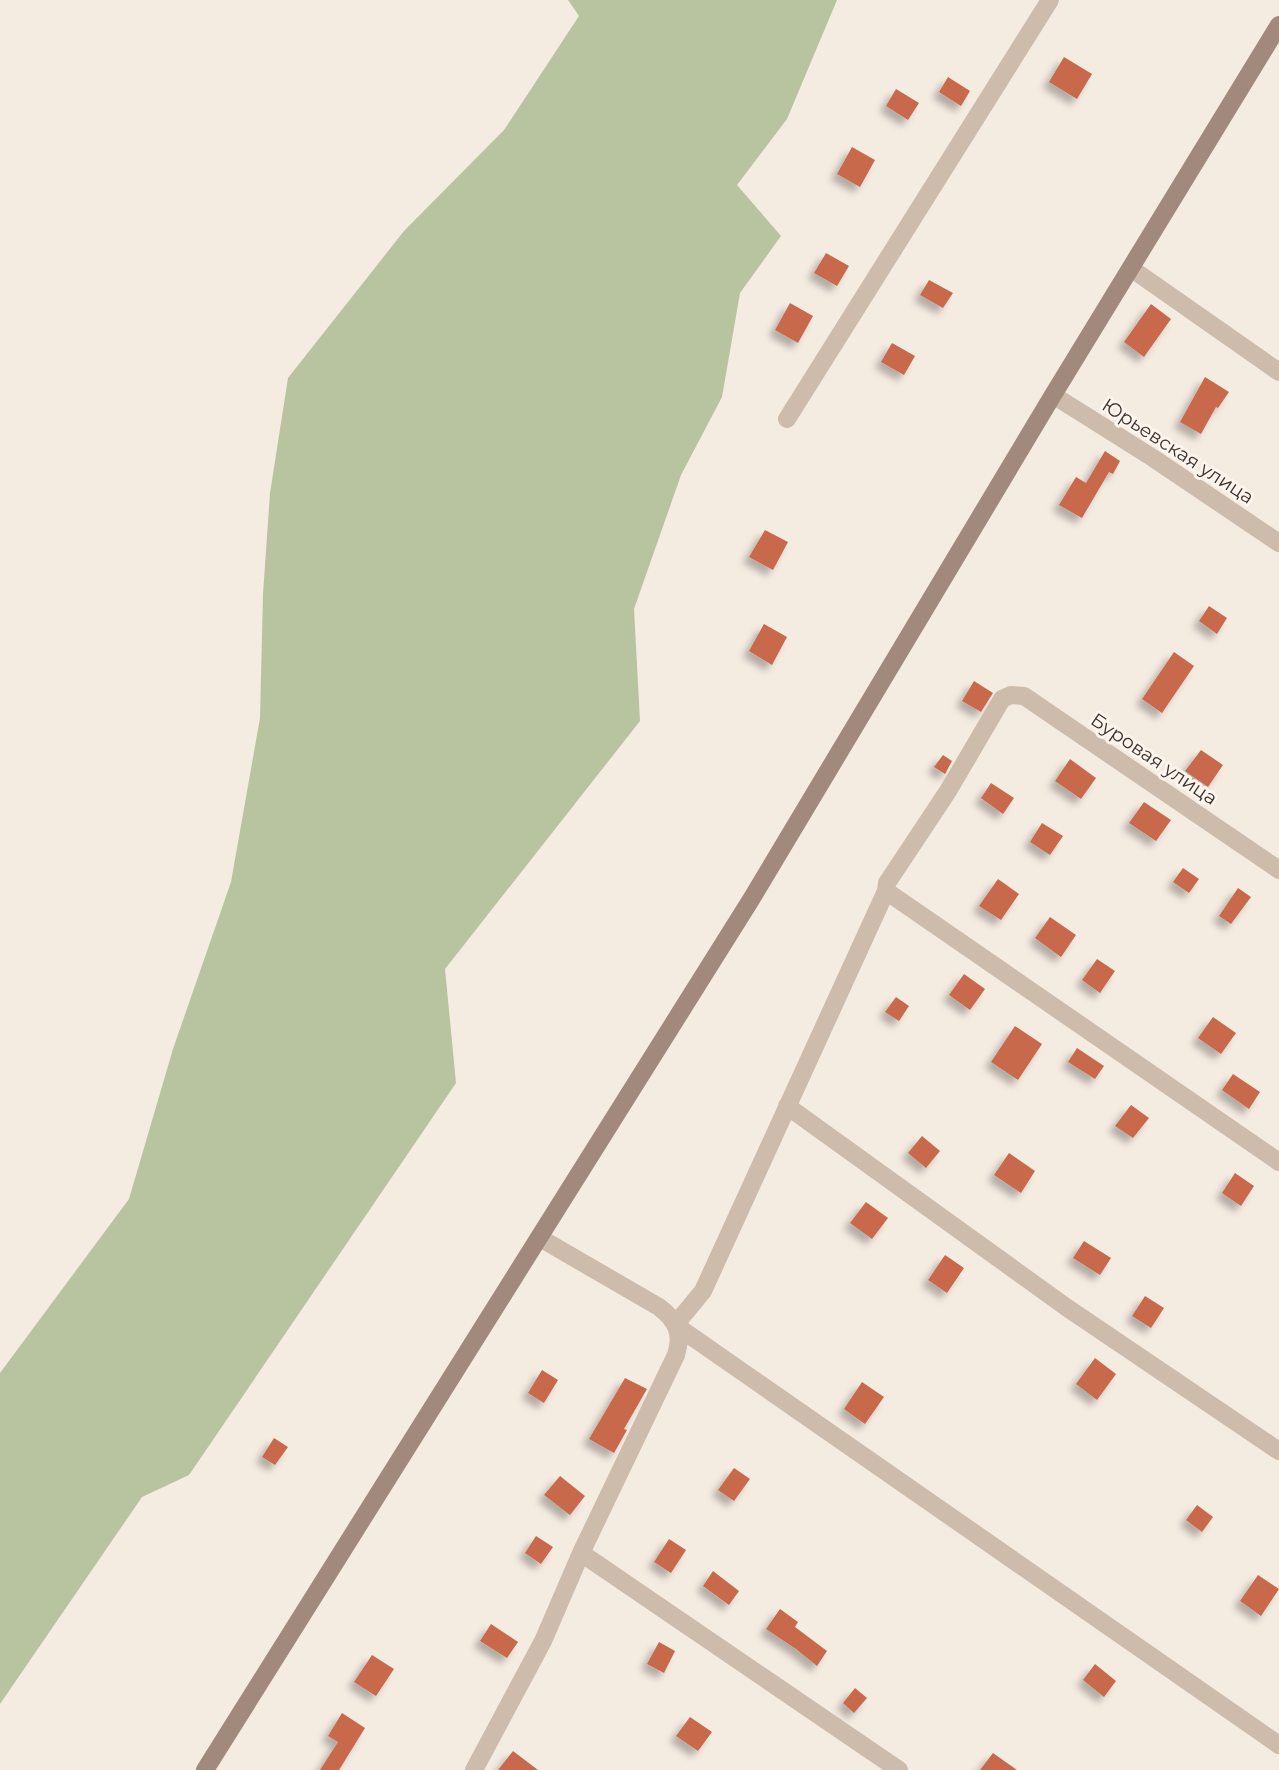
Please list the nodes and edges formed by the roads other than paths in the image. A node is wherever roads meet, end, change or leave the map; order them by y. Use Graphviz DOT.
graph roads {
  1 [pos="1050,0"];
  2 [pos="1279,25"];
  3 [pos="1132,269"];
  4 [pos="1279,372"];
  5 [pos="1053,395"];
  6 [pos="786,419"];
  7 [pos="1279,543"];
  8 [pos="1279,870"];
  9 [pos="886,891"];
  10 [pos="786,1106"];
  11 [pos="1279,1162"];
  12 [pos="540,1238"];
  13 [pos="675,1325"];
  14 [pos="1279,1451"];
  15 [pos="581,1553"];
  16 [pos="1279,1745"];
  17 [pos="205,1770"];
  18 [pos="474,1770"];
  19 [pos="899,1770"];
  1 -- 6 [label="street"];
  2 -- 3 [label="main road"];
  3 -- 4 [label="street"];
  3 -- 5 [label="main road"];
  5 -- 7 [label="street, Юрьевская улица"];
  5 -- 12 [label="main road"];
  8 -- 9 [label="street, Буровая улица"];
  9 -- 10 [label="street"];
  9 -- 11 [label="street"];
  10 -- 13 [label="street"];
  10 -- 14 [label="street"];
  12 -- 13 [label="street"];
  12 -- 17 [label="main road"];
  13 -- 15 [label="street"];
  13 -- 16 [label="street"];
  15 -- 18 [label="street"];
  15 -- 19 [label="street"];
}
